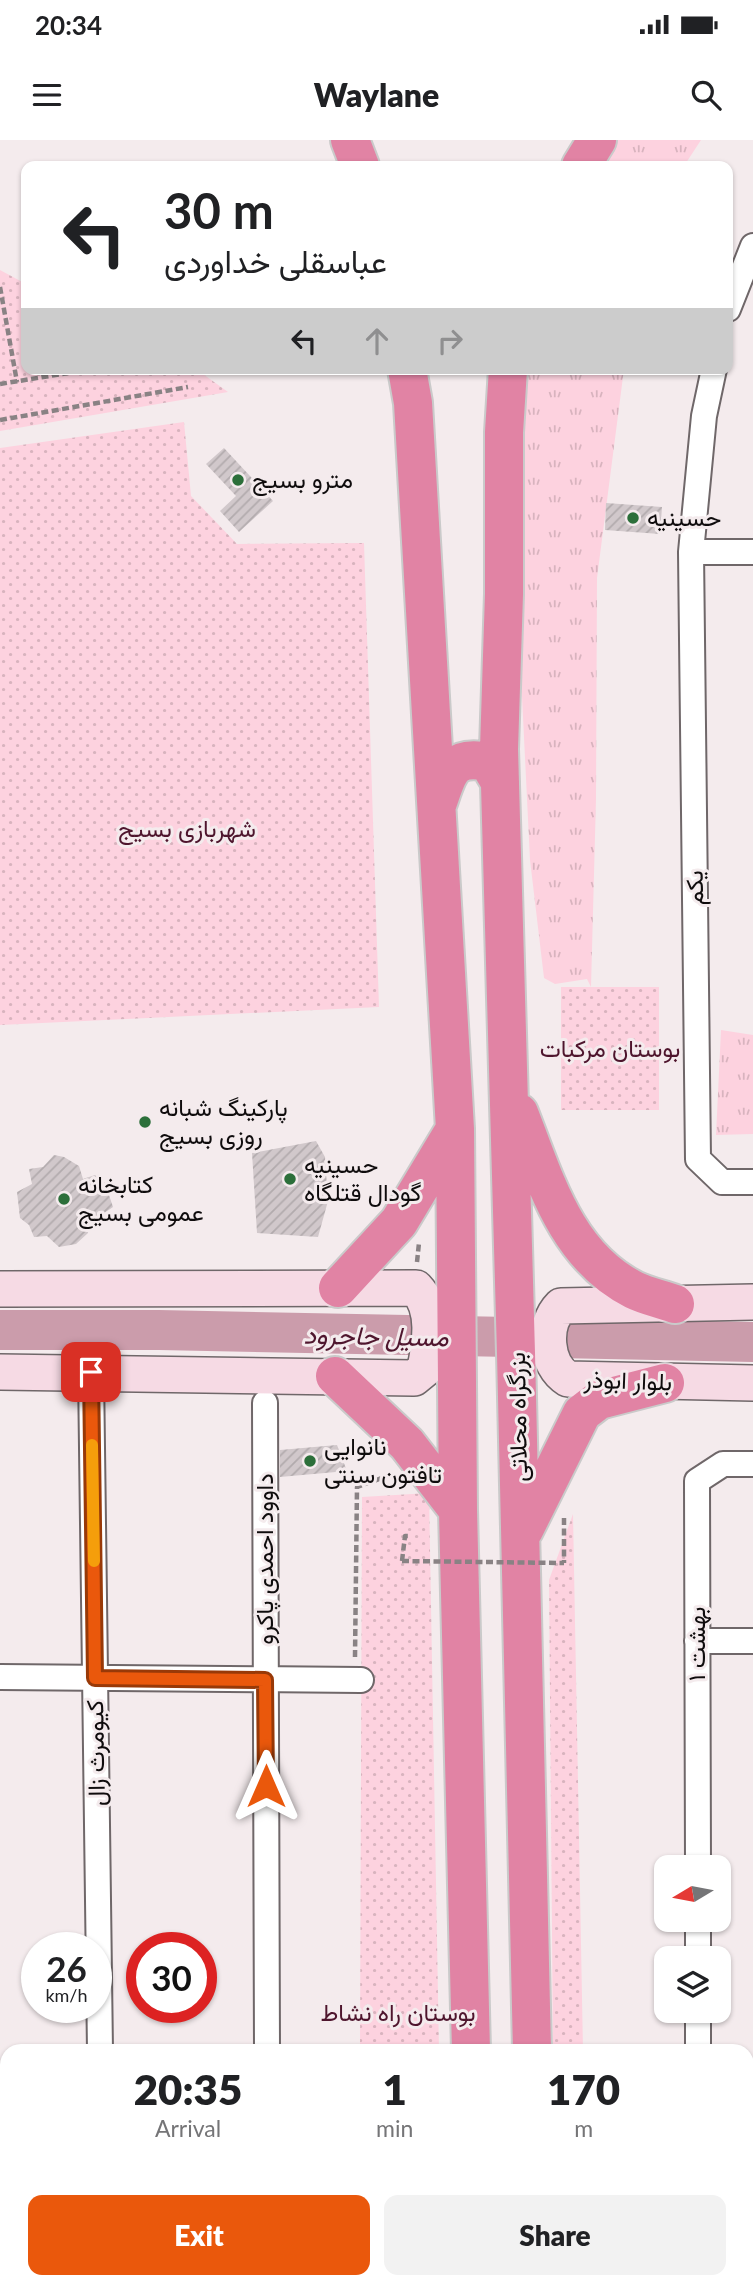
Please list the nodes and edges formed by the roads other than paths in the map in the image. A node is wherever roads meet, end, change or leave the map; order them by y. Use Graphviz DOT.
graph roads {
  1 [pos="350,140"];
  2 [pos="597,140"];
  3 [pos="358,161"];
  4 [pos="584,161"];
  5 [pos="753,246"];
  6 [pos="733,296"];
  7 [pos="408,375"];
  8 [pos="508,375"];
  9 [pos="713,375"];
  10 [pos="691,552"];
  11 [pos="753,552"];
  12 [pos="500,782"];
  13 [pos="437,805"];
  14 [pos="509,1085"];
  15 [pos="455,1129"];
  16 [pos="753,1182"];
  17 [pos="338,1288"];
  18 [pos="0,1289"];
  19 [pos="753,1302"];
  20 [pos="675,1304"];
  21 [pos="434,1334"];
  22 [pos="0,1372"];
  23 [pos="91,1372"];
  24 [pos="335,1376"];
  25 [pos="665,1382"];
  26 [pos="753,1383"];
  27 [pos="265,1403"];
  28 [pos="753,1464"];
  29 [pos="458,1510"];
  30 [pos="520,1538"];
  31 [pos="697,1641"];
  32 [pos="753,1641"];
  33 [pos="0,1676"];
  34 [pos="95,1678"];
  35 [pos="265,1680"];
  36 [pos="358,1680"];
  37 [pos="698,1855"];
  38 [pos="470,1990"];
  39 [pos="531,1993"];
  40 [pos="698,2023"];
  41 [pos="100,2044"];
  42 [pos="267,2044"];
  43 [pos="471,2044"];
  44 [pos="532,2044"];
  45 [pos="698,2044"];
  1 -- 3 [label="highway"];
  2 -- 4 [label="highway"];
  5 -- 6 [label="street"];
  7 -- 13 [label="highway"];
  8 -- 12 [label="highway, بزرگراه محلاتی"];
  9 -- 10 [label="street, یکم"];
  10 -- 11 [label="street"];
  10 -- 16 [label="street, یکم"];
  12 -- 13 [label="highway"];
  12 -- 14 [label="highway, بزرگراه محلاتی"];
  13 -- 15 [label="highway"];
  14 -- 20 [label="highway"];
  14 -- 30 [label="highway, بزرگراه محلاتی"];
  15 -- 17 [label="highway"];
  15 -- 21 [label="highway"];
  17 -- 18 [label="main road"];
  17 -- 21 [label="main road"];
  19 -- 20 [label="main road, بلوار ابوذر"];
  20 -- 25 [label="main road, بلوار ابوذر"];
  21 -- 24 [label="main road"];
  21 -- 29 [label="highway"];
  22 -- 23 [label="main road"];
  23 -- 24 [label="main road"];
  23 -- 34 [label="street, کیومرث زال"];
  24 -- 29 [label="highway"];
  25 -- 26 [label="main road, بلوار ابوذر"];
  25 -- 30 [label="highway"];
  27 -- 35 [label="street, داوود احمدی پاکرو"];
  28 -- 31 [label="street, بهشت ۱"];
  29 -- 38 [label="highway"];
  30 -- 39 [label="highway, بزرگراه محلاتی"];
  31 -- 32 [label="street"];
  31 -- 37 [label="street, بهشت ۱"];
  33 -- 34 [label="street"];
  34 -- 35 [label="street"];
  34 -- 41 [label="street, کیومرث زال"];
  35 -- 36 [label="street"];
  35 -- 42 [label="street, داوود احمدی پاکرو"];
  38 -- 39 [label="highway"];
  38 -- 43 [label="highway"];
  39 -- 44 [label="highway, بزرگراه محلاتی"];
  40 -- 45 [label="street"];
}
